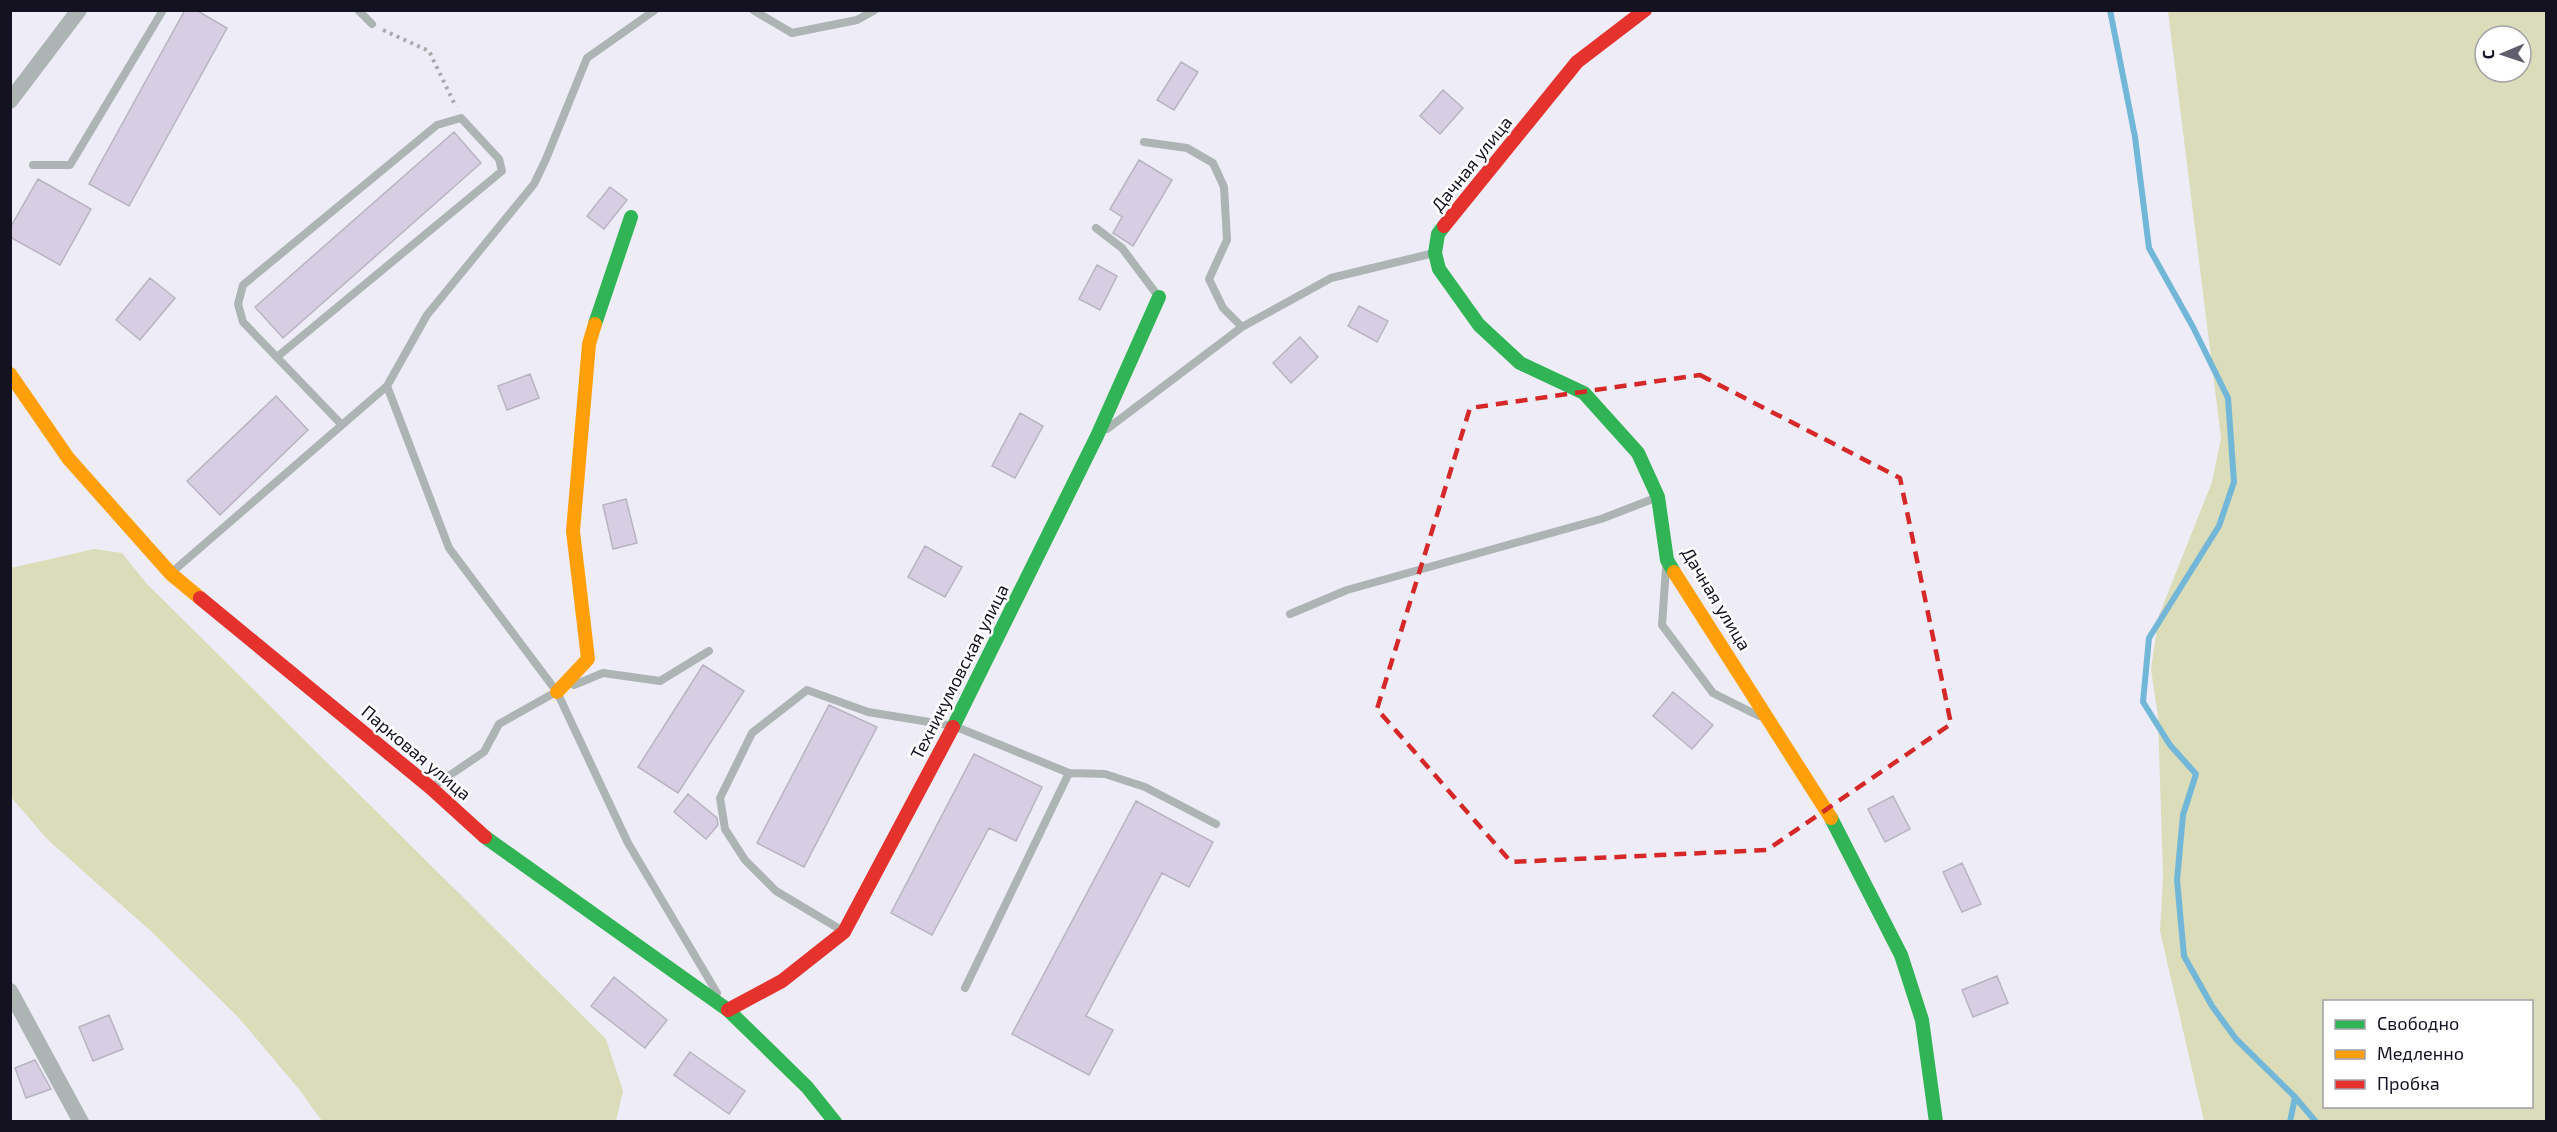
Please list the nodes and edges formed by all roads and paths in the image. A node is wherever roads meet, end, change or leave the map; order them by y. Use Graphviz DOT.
graph roads {
  1 [pos="79,10"];
  2 [pos="163,10"];
  3 [pos="358,10"];
  4 [pos="655,10"];
  5 [pos="753,10"];
  6 [pos="875,10"];
  7 [pos="1646,10"];
  8 [pos="372,24"];
  9 [pos="10,101"];
  10 [pos="461,118"];
  11 [pos="1144,142"];
  12 [pos="33,165"];
  13 [pos="631,217"];
  14 [pos="1096,228"];
  15 [pos="1435,253"];
  16 [pos="1159,297"];
  17 [pos="1242,327"];
  18 [pos="277,357"];
  19 [pos="10,374"];
  20 [pos="387,386"];
  21 [pos="340,424"];
  22 [pos="1098,436"];
  23 [pos="1658,497"];
  24 [pos="1667,560"];
  25 [pos="171,574"];
  26 [pos="1290,614"];
  27 [pos="709,651"];
  28 [pos="556,692"];
  29 [pos="1770,721"];
  30 [pos="954,726"];
  31 [pos="1070,773"];
  32 [pos="431,788"];
  33 [pos="1216,824"];
  34 [pos="843,932"];
  35 [pos="964,988"];
  36 [pos="10,991"];
  37 [pos="728,1010"];
  38 [pos="81,1122"];
  39 [pos="834,1122"];
  40 [pos="1936,1122"];
  1 -- 9 [label="street"];
  2 -- 12 [label="lane"];
  3 -- 8 [label="lane"];
  4 -- 20 [label="lane"];
  5 -- 6 [label="lane"];
  7 -- 15 [label="street, Дачная улица"];
  8 -- 10 [label="path"];
  10 -- 18 [label="lane"];
  10 -- 18 [label="lane"];
  11 -- 17 [label="lane"];
  13 -- 28 [label="street"];
  14 -- 16 [label="lane"];
  15 -- 17 [label="lane"];
  15 -- 23 [label="street, Дачная улица"];
  16 -- 22 [label="street, Техникумовская улица"];
  17 -- 22 [label="lane"];
  18 -- 21 [label="lane"];
  19 -- 25 [label="street, Парковая улица"];
  20 -- 21 [label="lane"];
  20 -- 28 [label="lane"];
  21 -- 25 [label="lane"];
  22 -- 30 [label="street, Техникумовская улица"];
  23 -- 24 [label="street, Дачная улица"];
  23 -- 26 [label="lane"];
  24 -- 29 [label="street, Дачная улица"];
  24 -- 29 [label="lane"];
  25 -- 32 [label="street, Парковая улица"];
  27 -- 28 [label="lane"];
  28 -- 32 [label="lane"];
  28 -- 37 [label="lane"];
  29 -- 40 [label="street, Дачная улица"];
  30 -- 31 [label="lane"];
  30 -- 34 [label="street, Техникумовская улица"];
  30 -- 34 [label="lane"];
  31 -- 33 [label="lane"];
  31 -- 35 [label="lane"];
  32 -- 37 [label="street, Парковая улица"];
  34 -- 37 [label="street, Техникумовская улица"];
  36 -- 38 [label="street"];
  37 -- 39 [label="street, Парковая улица"];
}
